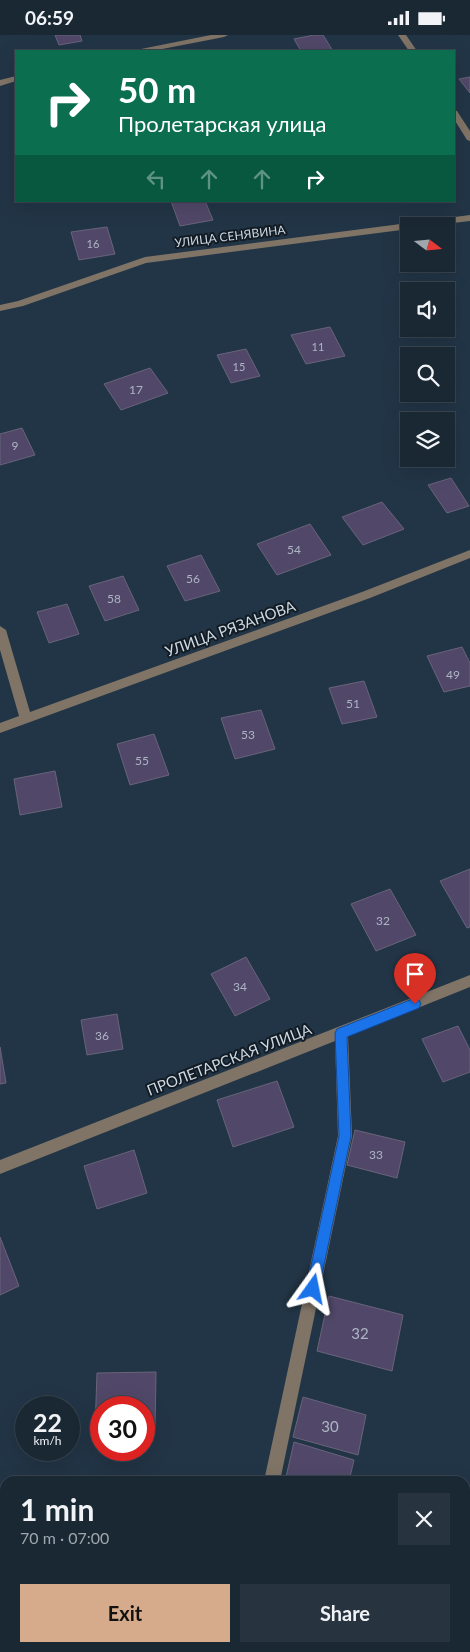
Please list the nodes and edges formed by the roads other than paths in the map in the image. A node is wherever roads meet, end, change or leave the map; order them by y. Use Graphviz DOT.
graph roads {
  1 [pos="224,35"];
  2 [pos="402,35"];
  3 [pos="146,50"];
  4 [pos="412,50"];
  5 [pos="15,79"];
  6 [pos="0,83"];
  7 [pos="455,115"];
  8 [pos="470,138"];
  9 [pos="470,218"];
  10 [pos="0,308"];
  11 [pos="470,555"];
  12 [pos="0,630"];
  13 [pos="26,719"];
  14 [pos="0,728"];
  15 [pos="470,981"];
  16 [pos="341,1033"];
  17 [pos="0,1167"];
  18 [pos="273,1476"];
  1 -- 3 [label="street"];
  2 -- 4 [label="street"];
  5 -- 6 [label="street"];
  7 -- 8 [label="street"];
  9 -- 10 [label="street, УЛИЦА СЕНЯВИНА"];
  11 -- 13 [label="street, УЛИЦА РЯЗАНОВА"];
  12 -- 13 [label="street"];
  13 -- 14 [label="street, УЛИЦА РЯЗАНОВА"];
  15 -- 16 [label="street, ПРОЛЕТАРСКАЯ УЛИЦА"];
  16 -- 17 [label="street, ПРОЛЕТАРСКАЯ УЛИЦА"];
  16 -- 18 [label="street"];
}
